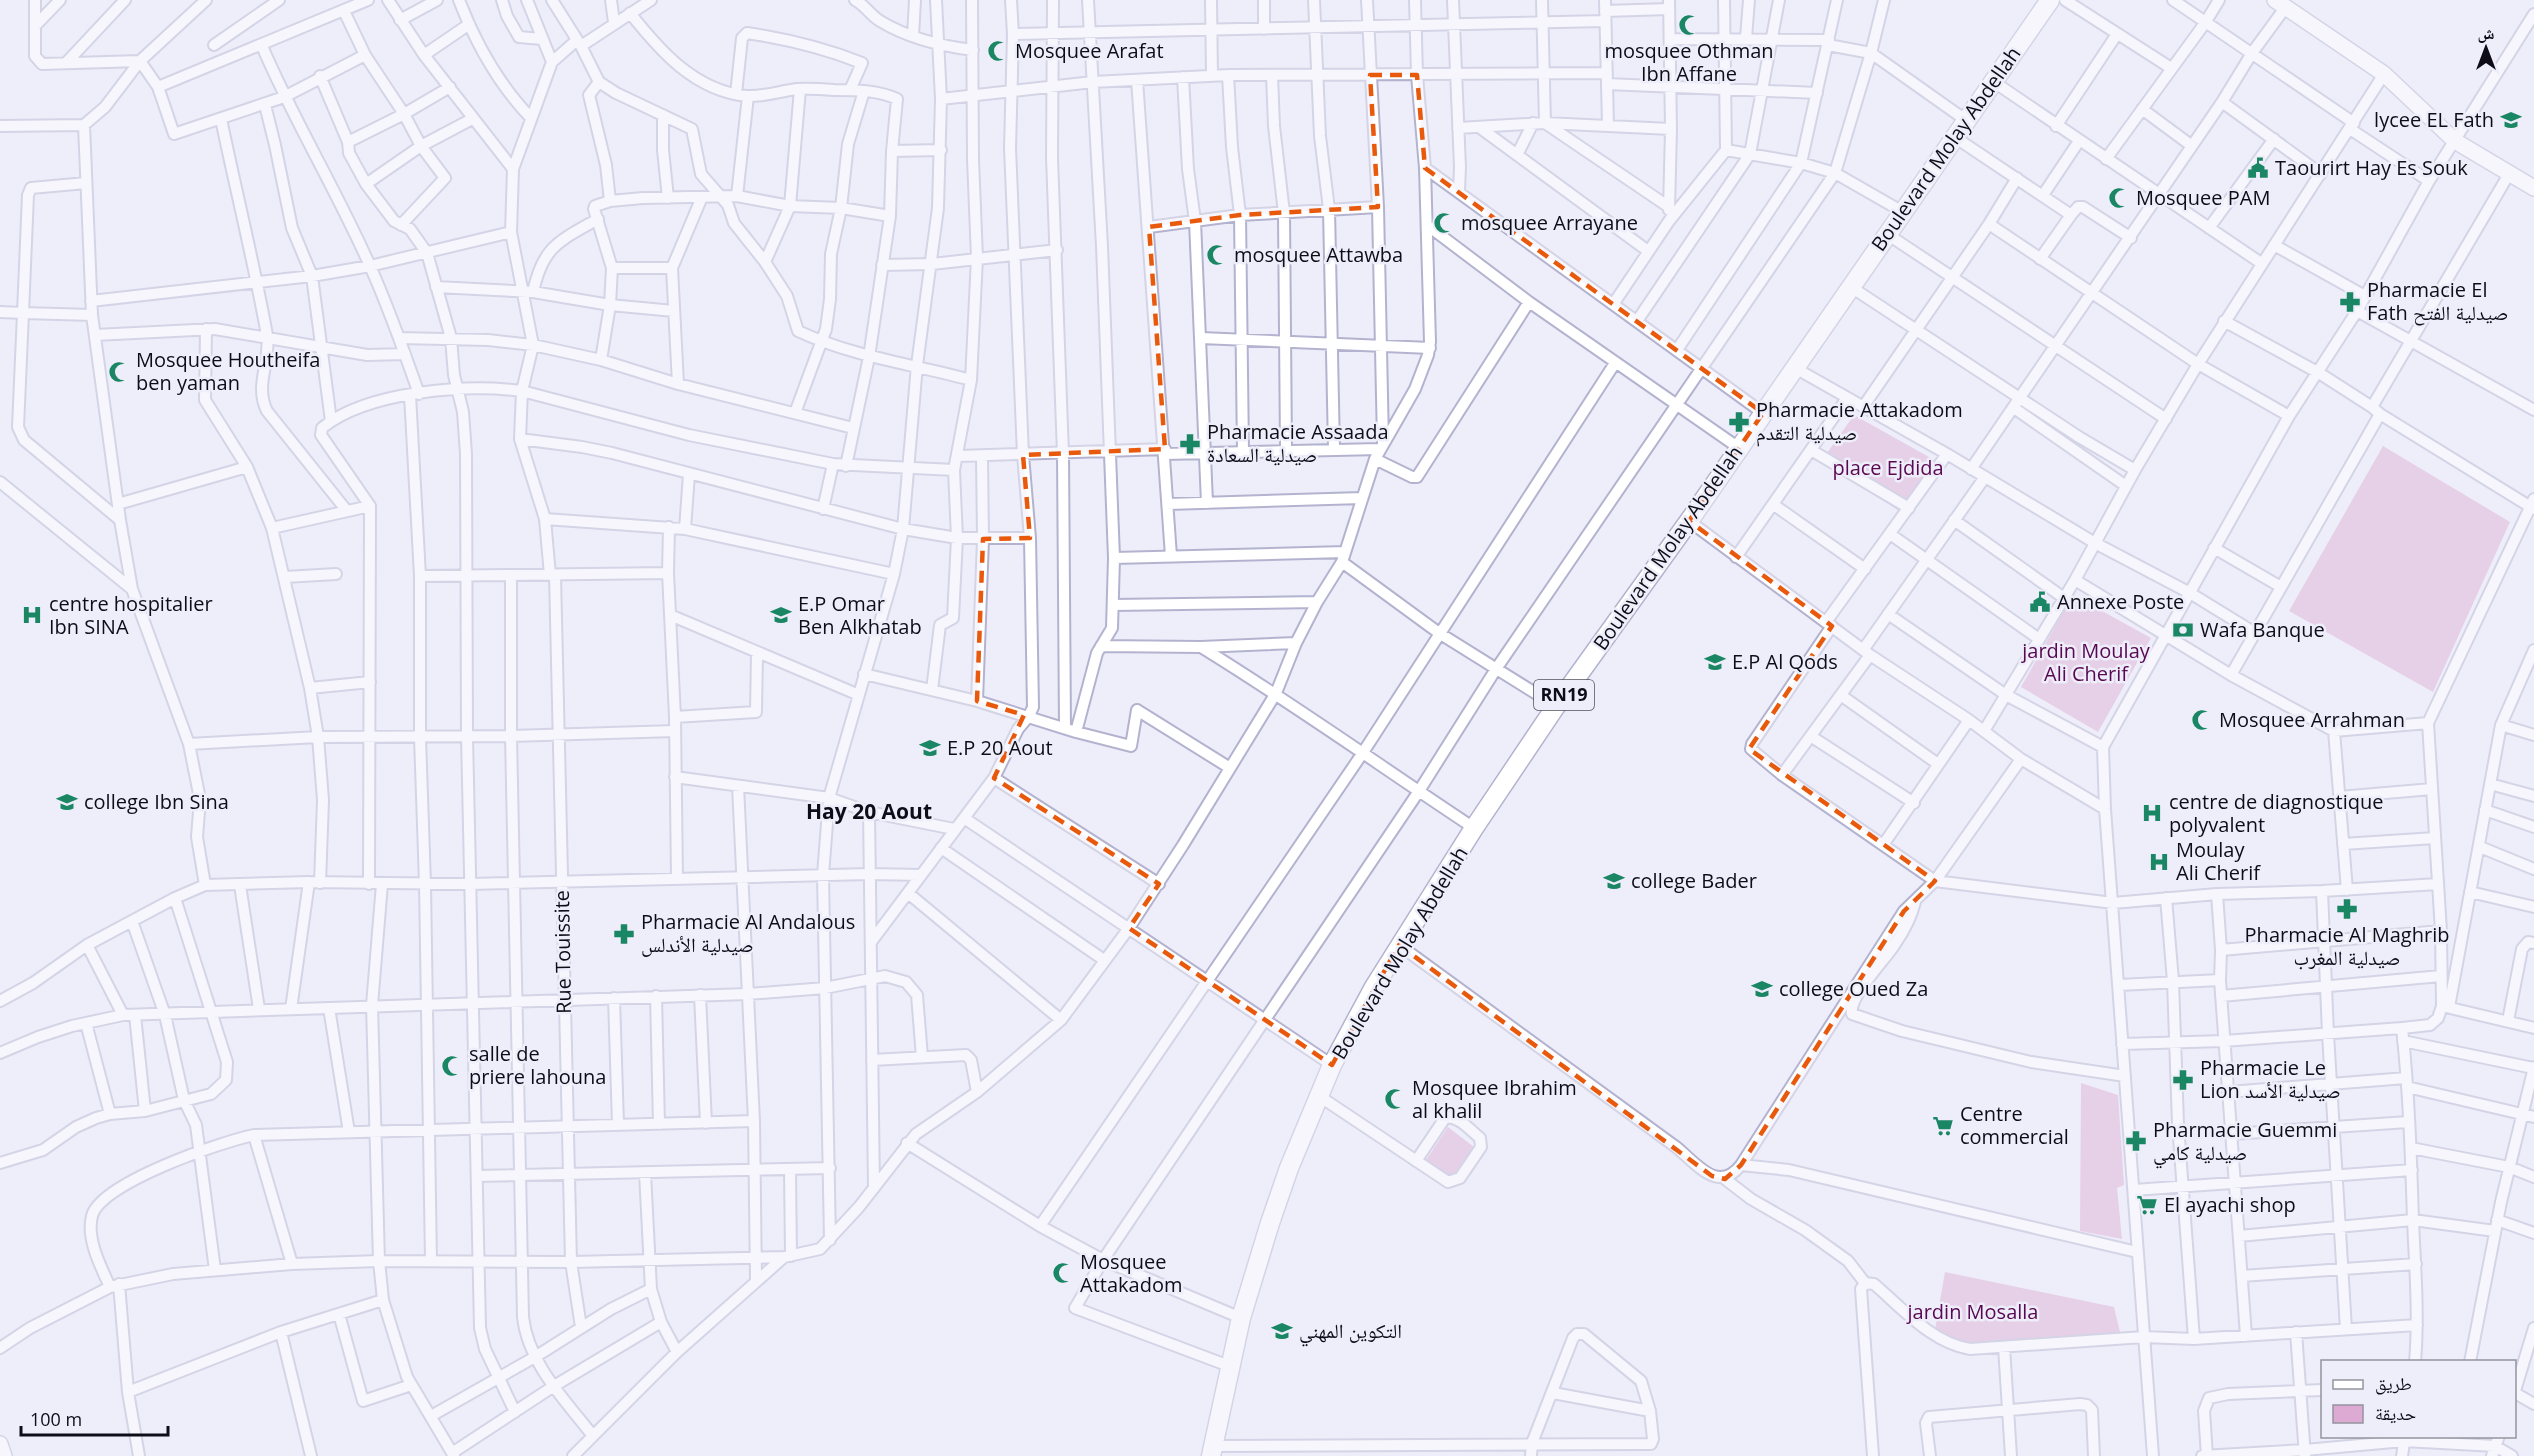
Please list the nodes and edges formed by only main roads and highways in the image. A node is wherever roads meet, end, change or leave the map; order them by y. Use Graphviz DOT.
graph roads {
  1 [pos="2050,0"];
  2 [pos="2280,4"];
  3 [pos="2534,188"];
  4 [pos="0,1444"];
  5 [pos="1212,1451"];
  6 [pos="4,1456"];
  1 -- 5 [label="main road, Boulevard Molay Abdellah / RN19"];
  2 -- 3 [label="main road"];
  4 -- 6 [label="main road"];
}
